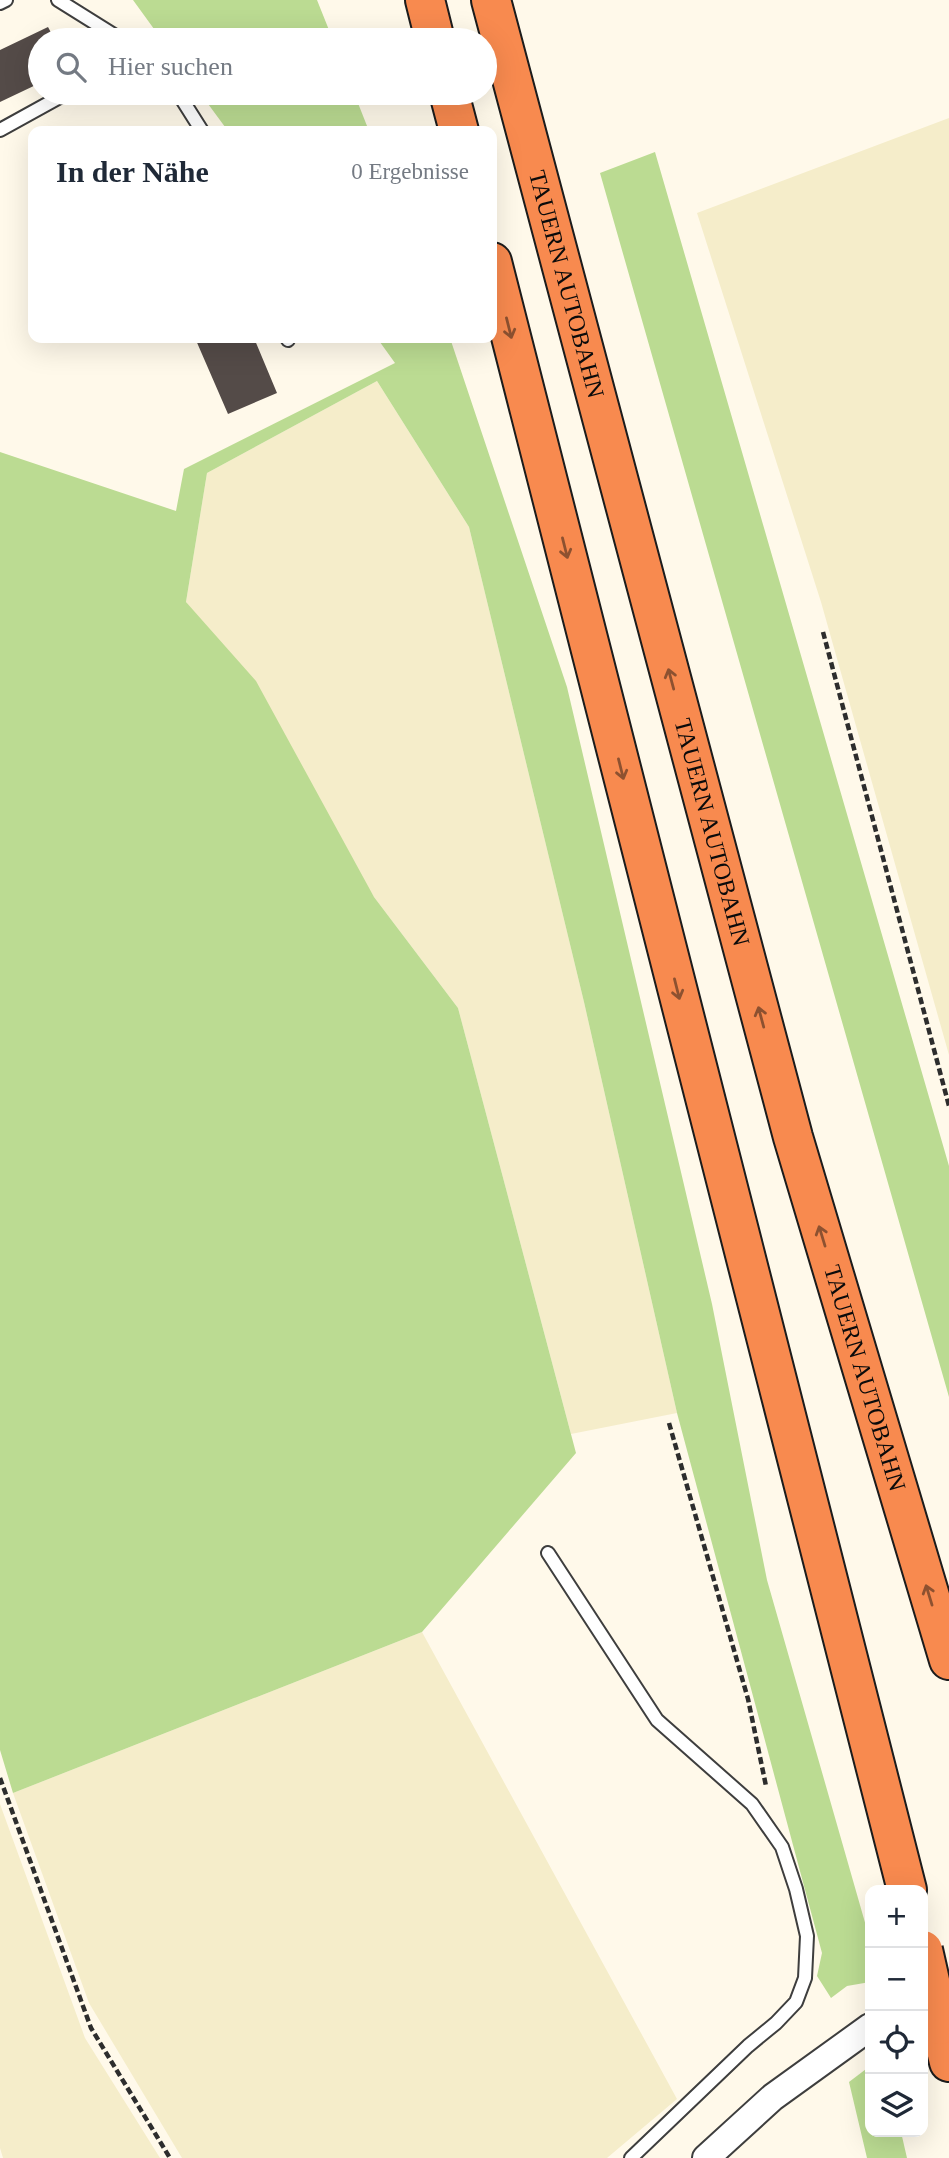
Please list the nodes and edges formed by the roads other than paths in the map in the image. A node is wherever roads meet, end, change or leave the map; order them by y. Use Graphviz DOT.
graph roads {
  1 [pos="6,0"];
  2 [pos="58,0"];
  3 [pos="425,0"];
  4 [pos="491,0"];
  5 [pos="0,3"];
  6 [pos="102,28"];
  7 [pos="432,28"];
  8 [pos="45,105"];
  9 [pos="186,105"];
  10 [pos="452,105"];
  11 [pos="199,126"];
  12 [pos="457,126"];
  13 [pos="0,130"];
  14 [pos="497,282"];
  15 [pos="548,1553"];
  16 [pos="949,1660"];
  17 [pos="906,1885"];
  18 [pos="949,1978"];
  19 [pos="928,1987"];
  20 [pos="931,2009"];
  21 [pos="865,2031"];
  22 [pos="949,2062"];
  23 [pos="631,2158"];
  24 [pos="706,2158"];
  1 -- 5 [label="lane"];
  2 -- 6 [label="lane"];
  3 -- 7 [label="highway"];
  16 -- 4 [label="highway, TAUERN AUTOBAHN, one-way"];
  8 -- 13 [label="lane"];
  9 -- 11 [label="lane"];
  10 -- 12 [label="highway"];
  14 -- 17 [label="highway, one-way"];
  15 -- 23 [label="lane"];
  18 -- 20 [label="street"];
  19 -- 20 [label="highway, bridge"];
  20 -- 22 [label="highway"];
  21 -- 24 [label="street"];
}
